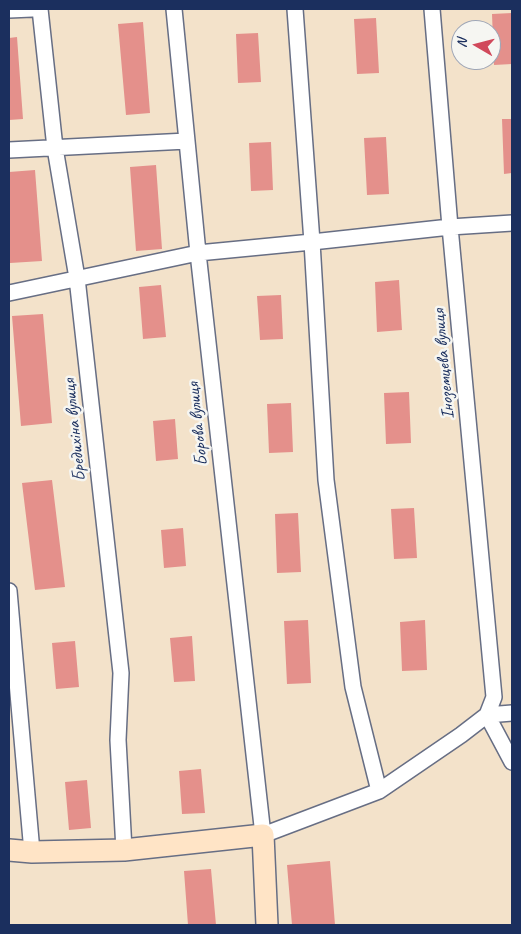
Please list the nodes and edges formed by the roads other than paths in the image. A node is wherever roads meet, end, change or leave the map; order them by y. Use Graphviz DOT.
graph roads {
  1 [pos="32,9"];
  2 [pos="40,9"];
  3 [pos="174,9"];
  4 [pos="295,9"];
  5 [pos="432,9"];
  6 [pos="9,10"];
  7 [pos="187,142"];
  8 [pos="55,148"];
  9 [pos="9,150"];
  10 [pos="512,224"];
  11 [pos="450,227"];
  12 [pos="312,242"];
  13 [pos="198,252"];
  14 [pos="77,278"];
  15 [pos="9,293"];
  16 [pos="9,591"];
  17 [pos="512,713"];
  18 [pos="487,715"];
  19 [pos="512,762"];
  20 [pos="379,791"];
  21 [pos="263,835"];
  22 [pos="9,850"];
  23 [pos="124,850"];
  24 [pos="32,852"];
  25 [pos="268,925"];
  1 -- 6 [label="street"];
  2 -- 8 [label="street, Бредихіна вулиця"];
  3 -- 7 [label="street, Борова вулиця"];
  4 -- 12 [label="street"];
  5 -- 11 [label="street, Іноземцева вулиця"];
  7 -- 8 [label="street"];
  7 -- 13 [label="street, Борова вулиця"];
  8 -- 9 [label="street"];
  8 -- 14 [label="street, Бредихіна вулиця"];
  10 -- 11 [label="street"];
  11 -- 12 [label="street"];
  11 -- 18 [label="street, Іноземцева вулиця"];
  12 -- 13 [label="street"];
  12 -- 20 [label="street"];
  13 -- 14 [label="street"];
  13 -- 21 [label="street, Борова вулиця"];
  14 -- 15 [label="street"];
  14 -- 23 [label="street, Бредихіна вулиця"];
  16 -- 24 [label="street"];
  17 -- 18 [label="street"];
  18 -- 19 [label="street"];
  18 -- 20 [label="street"];
  20 -- 21 [label="street"];
  21 -- 23 [label="main road"];
  21 -- 25 [label="main road"];
  22 -- 24 [label="main road"];
  23 -- 24 [label="main road"];
}
